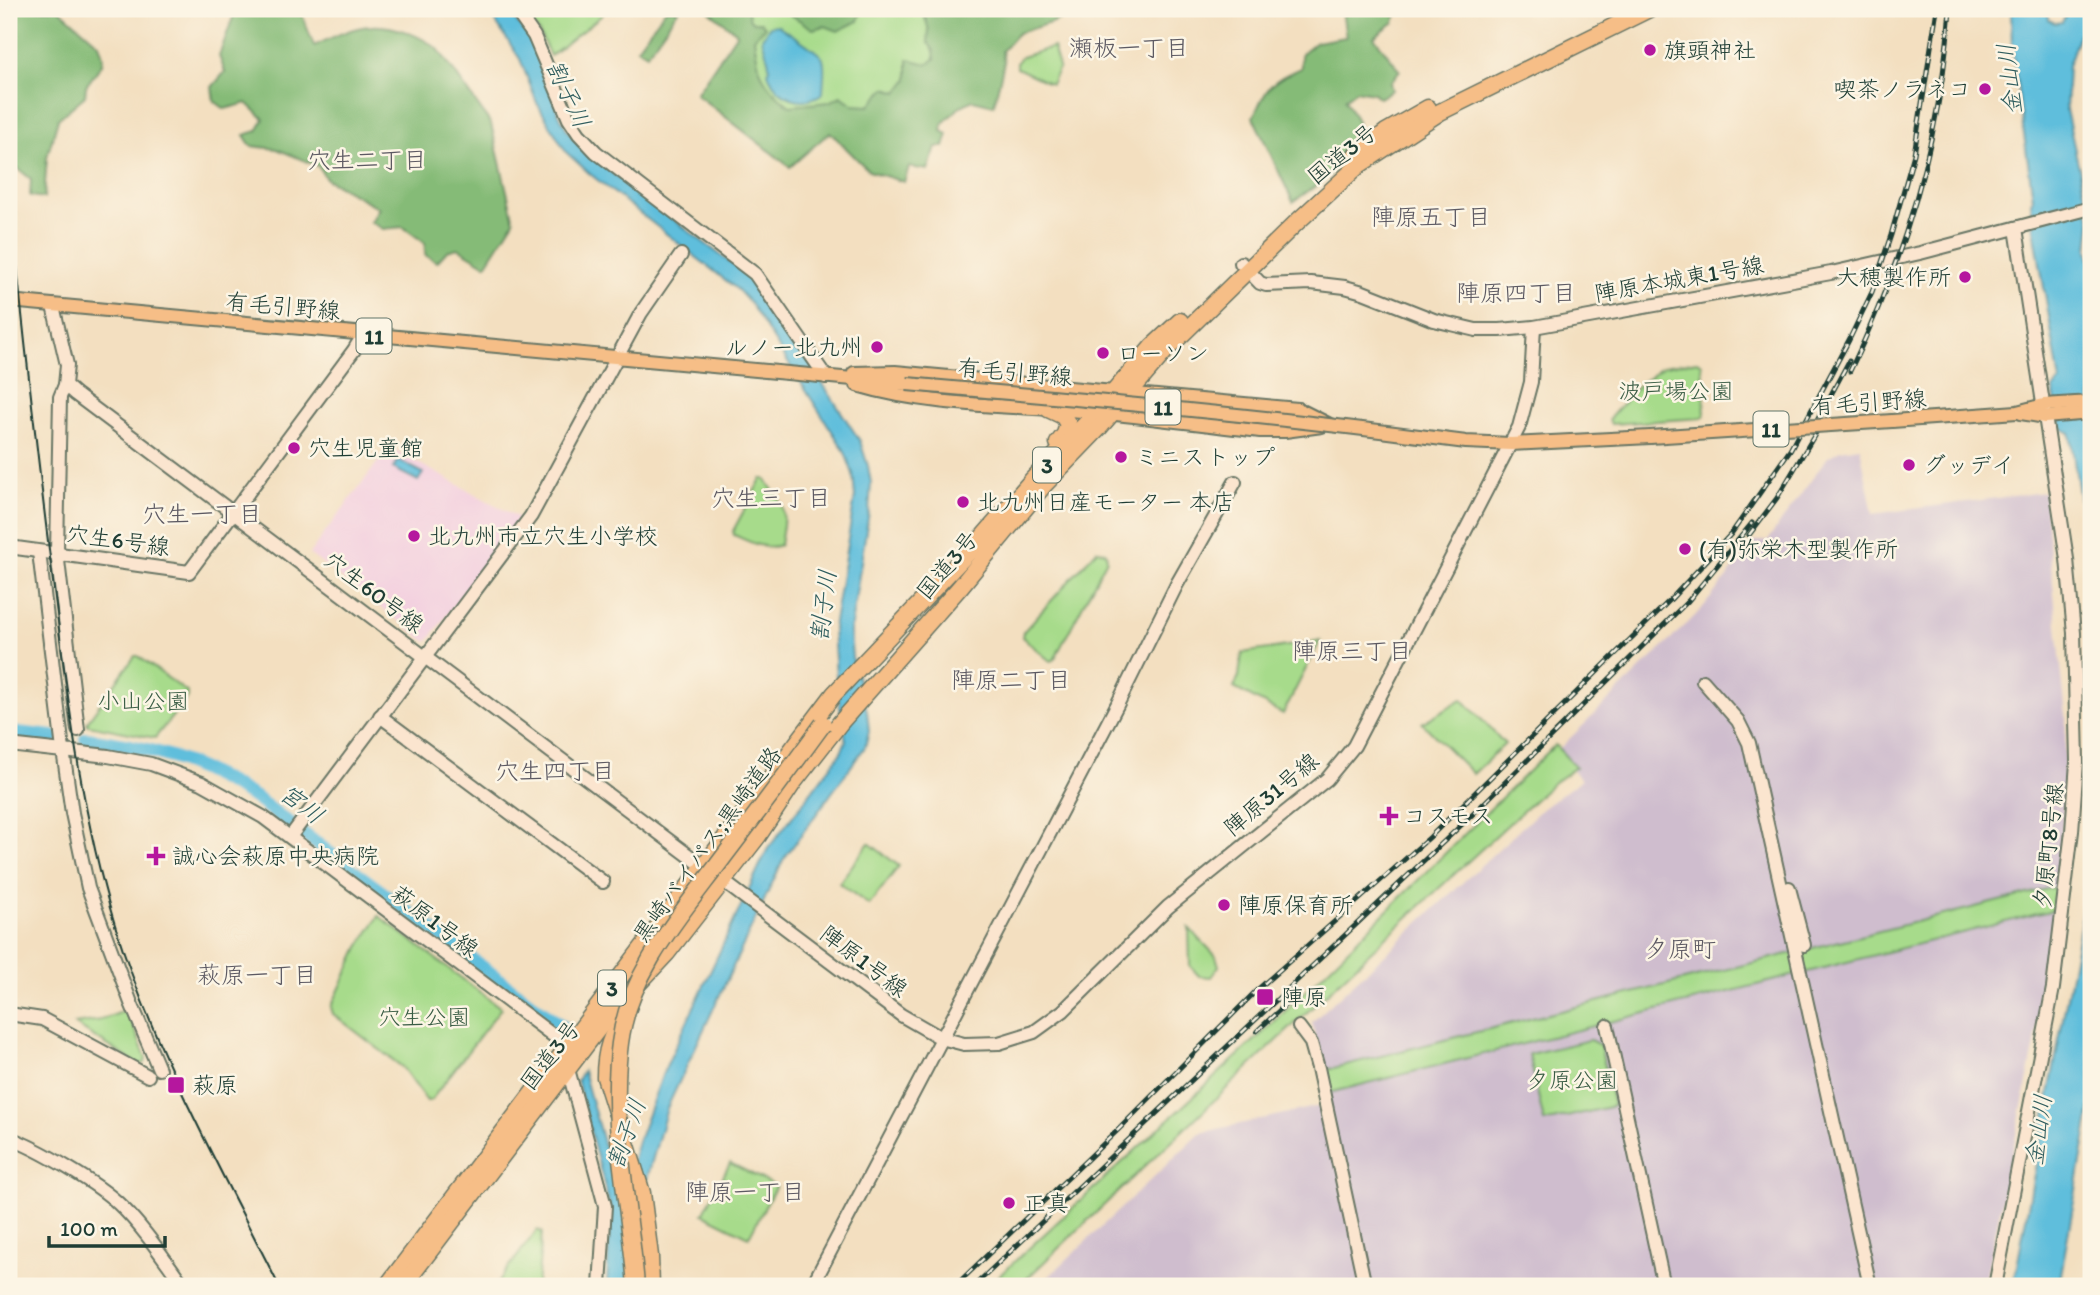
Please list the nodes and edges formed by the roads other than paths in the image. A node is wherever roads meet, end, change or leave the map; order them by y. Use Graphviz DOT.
graph roads {
  1 [pos="515,9"];
  2 [pos="1629,9"];
  3 [pos="1649,9"];
  4 [pos="2091,208"];
  5 [pos="2022,226"];
  6 [pos="681,255"];
  7 [pos="1245,267"];
  8 [pos="9,301"];
  9 [pos="53,306"];
  10 [pos="1534,327"];
  11 [pos="363,335"];
  12 [pos="617,358"];
  13 [pos="821,376"];
  14 [pos="65,385"];
  15 [pos="1123,392"];
  16 [pos="2091,402"];
  17 [pos="1048,409"];
  18 [pos="2048,411"];
  19 [pos="1104,413"];
  20 [pos="2091,413"];
  21 [pos="1331,425"];
  22 [pos="1511,444"];
  23 [pos="1033,480"];
  24 [pos="1235,482"];
  25 [pos="233,511"];
  26 [pos="9,547"];
  27 [pos="39,552"];
  28 [pos="57,552"];
  29 [pos="425,656"];
  30 [pos="861,672"];
  31 [pos="1703,681"];
  32 [pos="380,716"];
  33 [pos="831,721"];
  34 [pos="78,730"];
  35 [pos="1749,743"];
  36 [pos="9,745"];
  37 [pos="63,750"];
  38 [pos="291,835"];
  39 [pos="704,866"];
  40 [pos="603,881"];
  41 [pos="723,881"];
  42 [pos="742,896"];
  43 [pos="1804,946"];
  44 [pos="646,977"];
  45 [pos="9,1014"];
  46 [pos="1607,1026"];
  47 [pos="1299,1027"];
  48 [pos="941,1038"];
  49 [pos="567,1046"];
  50 [pos="568,1069"];
  51 [pos="599,1090"];
  52 [pos="616,1114"];
  53 [pos="9,1138"];
  54 [pos="184,1286"];
  55 [pos="387,1286"];
  56 [pos="402,1286"];
  57 [pos="600,1286"];
  58 [pos="636,1286"];
  59 [pos="651,1286"];
  60 [pos="812,1286"];
  61 [pos="1365,1286"];
  62 [pos="1664,1286"];
  63 [pos="1870,1286"];
  64 [pos="1995,1286"];
  1 -- 13 [label="street"];
  2 -- 7 [label="highway, 国道3号 / 3"];
  3 -- 7 [label="highway, 国道3号 / 3"];
  4 -- 5 [label="street, 陣原本城東1号線"];
  5 -- 10 [label="street, 陣原本城東1号線"];
  5 -- 18 [label="street, 夕原町8号線"];
  6 -- 12 [label="street"];
  7 -- 10 [label="street, 陣原本城東1号線"];
  7 -- 15 [label="highway, 国道3号 / 3"];
  8 -- 9 [label="main road, 有毛引野線 / 11"];
  9 -- 11 [label="main road, 有毛引野線 / 11"];
  9 -- 14 [label="street"];
  10 -- 22 [label="street, 陣原31号線"];
  11 -- 12 [label="main road, 有毛引野線 / 11"];
  11 -- 25 [label="street"];
  12 -- 13 [label="main road, 有毛引野線 / 11"];
  12 -- 29 [label="street"];
  13 -- 15 [label="main road"];
  13 -- 17 [label="main road"];
  13 -- 21 [label="main road, 有毛引野線 / 11, bridge"];
  14 -- 25 [label="street, 穴生60号線"];
  14 -- 28 [label="street"];
  15 -- 19 [label="highway, 国道3号 / 3"];
  15 -- 21 [label="main road"];
  16 -- 18 [label="main road, 有毛引野線 / 11"];
  17 -- 19 [label="main road"];
  17 -- 23 [label="highway"];
  18 -- 20 [label="main road, 有毛引野線 / 11"];
  18 -- 22 [label="main road, 有毛引野線 / 11, bridge"];
  18 -- 64 [label="street, 夕原町8号線"];
  19 -- 21 [label="main road, bridge"];
  19 -- 23 [label="highway, 国道3号 / 3"];
  19 -- 33 [label="highway, 国道3号 / 3"];
  21 -- 22 [label="main road, 有毛引野線 / 11, bridge"];
  22 -- 48 [label="street, 陣原31号線"];
  23 -- 30 [label="highway, 国道3号 / 3"];
  24 -- 48 [label="street"];
  25 -- 28 [label="street, 穴生6号線"];
  25 -- 29 [label="street, 穴生60号線"];
  26 -- 27 [label="street, 穴生6号線"];
  27 -- 28 [label="street, 穴生6号線"];
  27 -- 37 [label="street"];
  28 -- 34 [label="street"];
  29 -- 32 [label="street"];
  29 -- 39 [label="street, 穴生60号線"];
  30 -- 33 [label="highway, 3"];
  30 -- 39 [label="highway, 国道3号 / 3"];
  31 -- 35 [label="street"];
  32 -- 38 [label="street"];
  32 -- 40 [label="street"];
  33 -- 41 [label="highway, 国道3号 / 3"];
  33 -- 58 [label="highway, 黒崎バイパス;黒崎道路 / 3, bridge"];
  35 -- 43 [label="street"];
  35 -- 63 [label="street"];
  36 -- 37 [label="street, 萩原1号線"];
  37 -- 38 [label="street, 萩原1号線"];
  37 -- 45 [label="street"];
  38 -- 49 [label="street, 萩原1号線"];
  39 -- 41 [label="street, 穴生60号線"];
  39 -- 49 [label="highway, 国道3号 / 3"];
  41 -- 42 [label="street, 穴生60号線"];
  41 -- 44 [label="highway, 国道3号 / 3"];
  42 -- 48 [label="street, 陣原1号線"];
  44 -- 50 [label="highway, 国道3号 / 3"];
  44 -- 52 [label="highway, 3"];
  46 -- 62 [label="street"];
  47 -- 61 [label="street"];
  48 -- 60 [label="street"];
  49 -- 50 [label="street"];
  49 -- 55 [label="highway, 国道3号 / 3"];
  50 -- 56 [label="highway, 国道3号 / 3"];
  50 -- 57 [label="street"];
  51 -- 52 [label="highway, 3"];
  52 -- 59 [label="highway, 3"];
  53 -- 54 [label="street"];
}
